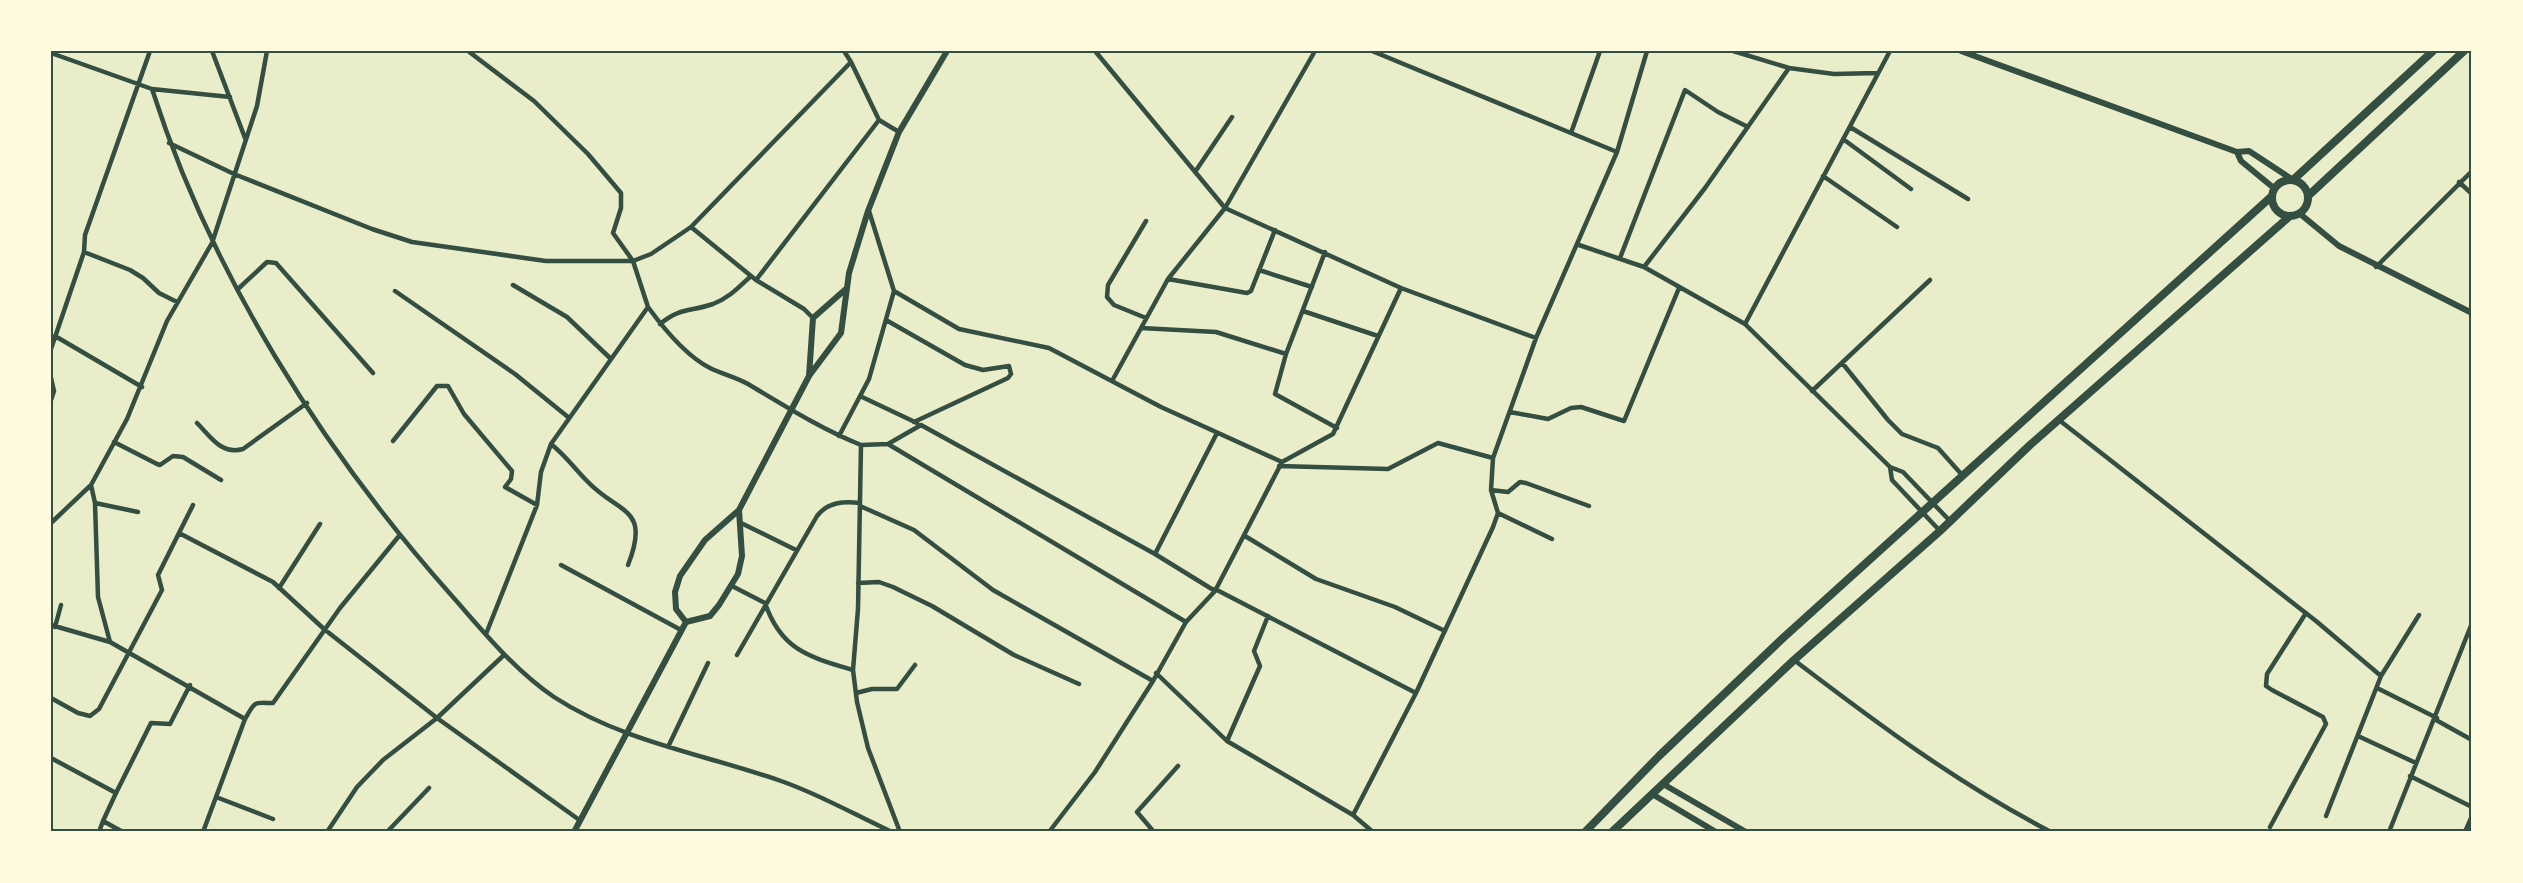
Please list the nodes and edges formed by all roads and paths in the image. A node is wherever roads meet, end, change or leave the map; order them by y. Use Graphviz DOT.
graph roads {
  1 [pos="150,51"];
  2 [pos="212,51"];
  3 [pos="267,51"];
  4 [pos="468,51"];
  5 [pos="844,51"];
  6 [pos="947,51"];
  7 [pos="1095,51"];
  8 [pos="1315,51"];
  9 [pos="1372,51"];
  10 [pos="1398,51"];
  11 [pos="1600,51"];
  12 [pos="1647,51"];
  13 [pos="1733,51"];
  14 [pos="1890,51"];
  15 [pos="1961,51"];
  16 [pos="2433,51"];
  17 [pos="2464,51"];
  18 [pos="51,53"];
  19 [pos="1394,59"];
  20 [pos="851,62"];
  21 [pos="1789,68"];
  22 [pos="1878,73"];
  23 [pos="138,83"];
  24 [pos="152,89"];
  25 [pos="230,97"];
  26 [pos="1232,117"];
  27 [pos="879,120"];
  28 [pos="1748,127"];
  29 [pos="1850,127"];
  30 [pos="900,132"];
  31 [pos="1571,133"];
  32 [pos="245,138"];
  33 [pos="1843,139"];
  34 [pos="169,143"];
  35 [pos="1617,152"];
  36 [pos="2237,152"];
  37 [pos="2472,171"];
  38 [pos="1195,172"];
  39 [pos="234,174"];
  40 [pos="1823,176"];
  41 [pos="2293,180"];
  42 [pos="2459,182"];
  43 [pos="1911,189"];
  44 [pos="2274,193"];
  45 [pos="2472,194"];
  46 [pos="2308,196"];
  47 [pos="1968,199"];
  48 [pos="1225,208"];
  49 [pos="868,211"];
  50 [pos="2294,215"];
  51 [pos="1146,221"];
  52 [pos="691,227"];
  53 [pos="1897,227"];
  54 [pos="1275,230"];
  55 [pos="212,243"];
  56 [pos="1579,245"];
  57 [pos="84,252"];
  58 [pos="1325,252"];
  59 [pos="1620,258"];
  60 [pos="633,261"];
  61 [pos="1644,267"];
  62 [pos="2376,267"];
  63 [pos="1259,270"];
  64 [pos="751,276"];
  65 [pos="1168,279"];
  66 [pos="756,280"];
  67 [pos="1930,280"];
  68 [pos="513,285"];
  69 [pos="847,287"];
  70 [pos="1312,287"];
  71 [pos="1401,288"];
  72 [pos="1679,288"];
  73 [pos="238,289"];
  74 [pos="395,291"];
  75 [pos="894,291"];
  76 [pos="177,302"];
  77 [pos="648,308"];
  78 [pos="1303,311"];
  79 [pos="2472,313"];
  80 [pos="813,318"];
  81 [pos="1146,318"];
  82 [pos="886,320"];
  83 [pos="660,324"];
  84 [pos="1744,324"];
  85 [pos="1141,328"];
  86 [pos="55,336"];
  87 [pos="1378,336"];
  88 [pos="1536,338"];
  89 [pos="52,343"];
  90 [pos="51,349"];
  91 [pos="1286,354"];
  92 [pos="611,359"];
  93 [pos="1843,364"];
  94 [pos="373,373"];
  95 [pos="809,376"];
  96 [pos="51,378"];
  97 [pos="1112,381"];
  98 [pos="142,387"];
  99 [pos="1812,391"];
  100 [pos="860,396"];
  101 [pos="51,400"];
  102 [pos="307,403"];
  103 [pos="790,410"];
  104 [pos="1510,412"];
  105 [pos="568,417"];
  106 [pos="2059,420"];
  107 [pos="914,422"];
  108 [pos="197,423"];
  109 [pos="921,425"];
  110 [pos="1337,428"];
  111 [pos="1217,433"];
  112 [pos="839,436"];
  113 [pos="393,441"];
  114 [pos="114,442"];
  115 [pos="551,444"];
  116 [pos="888,444"];
  117 [pos="861,445"];
  118 [pos="1493,458"];
  119 [pos="1280,464"];
  120 [pos="1890,467"];
  121 [pos="1965,477"];
  122 [pos="221,480"];
  123 [pos="91,485"];
  124 [pos="1491,490"];
  125 [pos="95,503"];
  126 [pos="860,504"];
  127 [pos="193,505"];
  128 [pos="537,505"];
  129 [pos="1934,505"];
  130 [pos="1589,506"];
  131 [pos="739,510"];
  132 [pos="138,512"];
  133 [pos="1498,513"];
  134 [pos="1923,515"];
  135 [pos="1950,521"];
  136 [pos="741,523"];
  137 [pos="51,524"];
  138 [pos="320,524"];
  139 [pos="1940,531"];
  140 [pos="179,532"];
  141 [pos="399,536"];
  142 [pos="1245,536"];
  143 [pos="1552,539"];
  144 [pos="796,550"];
  145 [pos="1155,554"];
  146 [pos="561,565"];
  147 [pos="628,565"];
  148 [pos="858,583"];
  149 [pos="732,586"];
  150 [pos="279,588"];
  151 [pos="1215,590"];
  152 [pos="765,603"];
  153 [pos="61,605"];
  154 [pos="2306,613"];
  155 [pos="2419,615"];
  156 [pos="1268,616"];
  157 [pos="686,622"];
  158 [pos="1186,622"];
  159 [pos="2472,623"];
  160 [pos="53,626"];
  161 [pos="324,629"];
  162 [pos="681,630"];
  163 [pos="1445,631"];
  164 [pos="486,634"];
  165 [pos="110,642"];
  166 [pos="128,652"];
  167 [pos="504,655"];
  168 [pos="737,655"];
  169 [pos="1794,660"];
  170 [pos="708,663"];
  171 [pos="915,665"];
  172 [pos="853,670"];
  173 [pos="1156,673"];
  174 [pos="2381,676"];
  175 [pos="1153,681"];
  176 [pos="1079,684"];
  177 [pos="190,686"];
  178 [pos="2377,688"];
  179 [pos="856,693"];
  180 [pos="1416,693"];
  181 [pos="51,698"];
  182 [pos="437,718"];
  183 [pos="246,719"];
  184 [pos="2436,719"];
  185 [pos="626,735"];
  186 [pos="2358,736"];
  187 [pos="2472,740"];
  188 [pos="1227,741"];
  189 [pos="668,747"];
  190 [pos="51,758"];
  191 [pos="2416,763"];
  192 [pos="1178,766"];
  193 [pos="2410,776"];
  194 [pos="1663,784"];
  195 [pos="429,788"];
  196 [pos="116,793"];
  197 [pos="1652,794"];
  198 [pos="216,797"];
  199 [pos="2472,807"];
  200 [pos="1353,815"];
  201 [pos="2326,816"];
  202 [pos="2472,816"];
  203 [pos="273,819"];
  204 [pos="578,819"];
  205 [pos="103,821"];
  206 [pos="2270,827"];
  207 [pos="99,832"];
  208 [pos="123,832"];
  209 [pos="203,832"];
  210 [pos="327,832"];
  211 [pos="387,832"];
  212 [pos="574,832"];
  213 [pos="892,832"];
  214 [pos="900,832"];
  215 [pos="1049,832"];
  216 [pos="1154,832"];
  217 [pos="1373,832"];
  218 [pos="1585,832"];
  219 [pos="1612,832"];
  220 [pos="1716,832"];
  221 [pos="1746,832"];
  222 [pos="2051,832"];
  223 [pos="2389,832"];
  224 [pos="2465,832"];
  1 -- 23 [label="street"];
  2 -- 25 [label="street"];
  3 -- 32 [label="street"];
  4 -- 60 [label="street"];
  5 -- 20 [label="street"];
  6 -- 30 [label="street"];
  7 -- 38 [label="street"];
  8 -- 48 [label="street"];
  9 -- 19 [label="street"];
  10 -- 19 [label="street"];
  11 -- 31 [label="street"];
  12 -- 35 [label="street"];
  13 -- 21 [label="street"];
  14 -- 22 [label="street"];
  15 -- 36 [label="street"];
  16 -- 41 [label="main road"];
  17 -- 46 [label="main road"];
  18 -- 23 [label="street"];
  19 -- 31 [label="street"];
  20 -- 27 [label="street"];
  20 -- 52 [label="street"];
  21 -- 22 [label="street"];
  21 -- 28 [label="street"];
  22 -- 29 [label="street"];
  23 -- 24 [label="street"];
  23 -- 57 [label="street"];
  24 -- 25 [label="street"];
  24 -- 34 [label="street"];
  25 -- 32 [label="street"];
  26 -- 38 [label="street"];
  27 -- 30 [label="street"];
  27 -- 66 [label="street"];
  28 -- 59 [label="street"];
  28 -- 61 [label="street"];
  29 -- 33 [label="street"];
  29 -- 47 [label="street"];
  30 -- 49 [label="street"];
  31 -- 35 [label="street"];
  32 -- 39 [label="street"];
  33 -- 40 [label="street"];
  33 -- 43 [label="street"];
  34 -- 39 [label="street"];
  34 -- 55 [label="street"];
  35 -- 56 [label="street"];
  36 -- 41 [label="street"];
  36 -- 44 [label="street"];
  37 -- 42 [label="street"];
  38 -- 48 [label="street"];
  39 -- 55 [label="street"];
  39 -- 60 [label="street"];
  40 -- 53 [label="street"];
  40 -- 84 [label="street"];
  41 -- 44 [label="main road"];
  41 -- 46 [label="main road"];
  42 -- 45 [label="street"];
  42 -- 62 [label="street"];
  44 -- 50 [label="main road"];
  44 -- 121 [label="main road"];
  46 -- 50 [label="main road"];
  48 -- 54 [label="street"];
  48 -- 65 [label="street"];
  49 -- 69 [label="street"];
  49 -- 75 [label="street"];
  50 -- 62 [label="street"];
  50 -- 106 [label="main road"];
  51 -- 81 [label="street"];
  52 -- 60 [label="street"];
  52 -- 64 [label="street"];
  54 -- 58 [label="street"];
  54 -- 63 [label="street"];
  55 -- 73 [label="street"];
  55 -- 76 [label="street"];
  56 -- 59 [label="street"];
  56 -- 88 [label="street"];
  57 -- 76 [label="street"];
  57 -- 86 [label="street"];
  58 -- 70 [label="street"];
  58 -- 71 [label="street"];
  59 -- 61 [label="street"];
  60 -- 77 [label="street"];
  61 -- 72 [label="street"];
  62 -- 79 [label="street"];
  63 -- 65 [label="street"];
  63 -- 70 [label="street"];
  64 -- 66 [label="street"];
  64 -- 83 [label="street"];
  65 -- 81 [label="street"];
  66 -- 80 [label="street"];
  67 -- 93 [label="street"];
  68 -- 92 [label="street"];
  69 -- 80 [label="street"];
  69 -- 95 [label="street"];
  70 -- 78 [label="street"];
  71 -- 87 [label="street"];
  71 -- 88 [label="street"];
  72 -- 84 [label="street"];
  72 -- 104 [label="street"];
  73 -- 94 [label="street"];
  73 -- 102 [label="street"];
  74 -- 105 [label="street"];
  75 -- 82 [label="street"];
  75 -- 97 [label="street"];
  76 -- 98 [label="street"];
  77 -- 83 [label="street"];
  77 -- 92 [label="street"];
  78 -- 87 [label="street"];
  78 -- 91 [label="street"];
  80 -- 95 [label="street"];
  81 -- 85 [label="street"];
  82 -- 100 [label="street"];
  82 -- 107 [label="street"];
  83 -- 103 [label="street"];
  84 -- 99 [label="street"];
  85 -- 91 [label="street"];
  85 -- 97 [label="street"];
  86 -- 89 [label="street"];
  86 -- 98 [label="street"];
  87 -- 110 [label="street"];
  88 -- 104 [label="street"];
  89 -- 90 [label="street"];
  91 -- 110 [label="street"];
  92 -- 105 [label="street"];
  93 -- 99 [label="street"];
  93 -- 121 [label="street"];
  95 -- 103 [label="street"];
  96 -- 101 [label="street"];
  97 -- 111 [label="street"];
  98 -- 114 [label="street"];
  99 -- 120 [label="street"];
  100 -- 107 [label="street"];
  100 -- 112 [label="street"];
  102 -- 108 [label="street"];
  102 -- 141 [label="street"];
  103 -- 112 [label="street"];
  103 -- 131 [label="street"];
  104 -- 118 [label="street"];
  105 -- 115 [label="street"];
  106 -- 135 [label="main road"];
  106 -- 154 [label="street"];
  107 -- 109 [label="street"];
  109 -- 116 [label="street"];
  109 -- 145 [label="street"];
  110 -- 119 [label="street"];
  111 -- 119 [label="street"];
  111 -- 145 [label="street"];
  112 -- 117 [label="street"];
  113 -- 128 [label="street"];
  114 -- 122 [label="street"];
  114 -- 123 [label="street"];
  115 -- 128 [label="street"];
  115 -- 147 [label="street"];
  116 -- 117 [label="street"];
  116 -- 158 [label="street"];
  117 -- 126 [label="street"];
  118 -- 119 [label="street"];
  118 -- 124 [label="street"];
  119 -- 142 [label="street"];
  120 -- 129 [label="street"];
  120 -- 134 [label="street"];
  121 -- 129 [label="main road"];
  123 -- 125 [label="street"];
  123 -- 137 [label="street"];
  124 -- 130 [label="street"];
  124 -- 133 [label="street"];
  125 -- 132 [label="street"];
  125 -- 165 [label="street"];
  126 -- 144 [label="street"];
  126 -- 148 [label="street"];
  126 -- 175 [label="street"];
  127 -- 140 [label="street"];
  128 -- 164 [label="street"];
  129 -- 134 [label="main road"];
  129 -- 135 [label="street"];
  131 -- 136 [label="street"];
  131 -- 157 [label="street"];
  133 -- 143 [label="street"];
  133 -- 163 [label="street"];
  134 -- 139 [label="street"];
  134 -- 218 [label="main road"];
  135 -- 139 [label="main road"];
  136 -- 144 [label="street"];
  136 -- 149 [label="street"];
  138 -- 150 [label="street"];
  139 -- 169 [label="main road"];
  140 -- 150 [label="street"];
  140 -- 166 [label="street"];
  141 -- 161 [label="street"];
  141 -- 164 [label="street"];
  142 -- 151 [label="street"];
  142 -- 163 [label="street"];
  144 -- 152 [label="street"];
  145 -- 151 [label="street"];
  146 -- 162 [label="street"];
  148 -- 172 [label="street"];
  148 -- 176 [label="street"];
  149 -- 152 [label="street"];
  149 -- 157 [label="street"];
  150 -- 161 [label="street"];
  151 -- 156 [label="street"];
  151 -- 158 [label="street"];
  152 -- 168 [label="street"];
  152 -- 172 [label="street"];
  153 -- 160 [label="street"];
  154 -- 174 [label="street"];
  154 -- 206 [label="street"];
  155 -- 174 [label="street"];
  156 -- 180 [label="street"];
  156 -- 188 [label="street"];
  157 -- 162 [label="street"];
  158 -- 173 [label="street"];
  159 -- 184 [label="street"];
  160 -- 165 [label="street"];
  161 -- 182 [label="street"];
  161 -- 183 [label="street"];
  162 -- 185 [label="street"];
  163 -- 180 [label="street"];
  164 -- 167 [label="street"];
  165 -- 166 [label="street"];
  166 -- 177 [label="street"];
  166 -- 181 [label="street"];
  167 -- 182 [label="street"];
  167 -- 185 [label="street"];
  169 -- 194 [label="main road"];
  169 -- 222 [label="street"];
  170 -- 189 [label="street"];
  171 -- 179 [label="street"];
  172 -- 179 [label="street"];
  173 -- 175 [label="street"];
  173 -- 188 [label="street"];
  174 -- 178 [label="street"];
  175 -- 215 [label="street"];
  177 -- 183 [label="street"];
  177 -- 196 [label="street"];
  178 -- 184 [label="street"];
  178 -- 186 [label="street"];
  179 -- 214 [label="street"];
  180 -- 200 [label="street"];
  182 -- 204 [label="street"];
  182 -- 210 [label="street"];
  183 -- 198 [label="street"];
  184 -- 187 [label="street"];
  184 -- 191 [label="street"];
  185 -- 189 [label="street"];
  185 -- 204 [label="street"];
  186 -- 191 [label="street"];
  186 -- 201 [label="street"];
  188 -- 200 [label="street"];
  189 -- 213 [label="street"];
  190 -- 196 [label="street"];
  191 -- 193 [label="street"];
  192 -- 216 [label="street"];
  193 -- 199 [label="street"];
  193 -- 223 [label="street"];
  194 -- 197 [label="main road"];
  194 -- 221 [label="street"];
  195 -- 211 [label="street"];
  196 -- 205 [label="street"];
  197 -- 219 [label="main road"];
  197 -- 220 [label="street"];
  198 -- 203 [label="street"];
  198 -- 209 [label="street"];
  200 -- 217 [label="street"];
  202 -- 224 [label="street"];
  204 -- 212 [label="street"];
  205 -- 207 [label="street"];
  205 -- 208 [label="street"];
}
